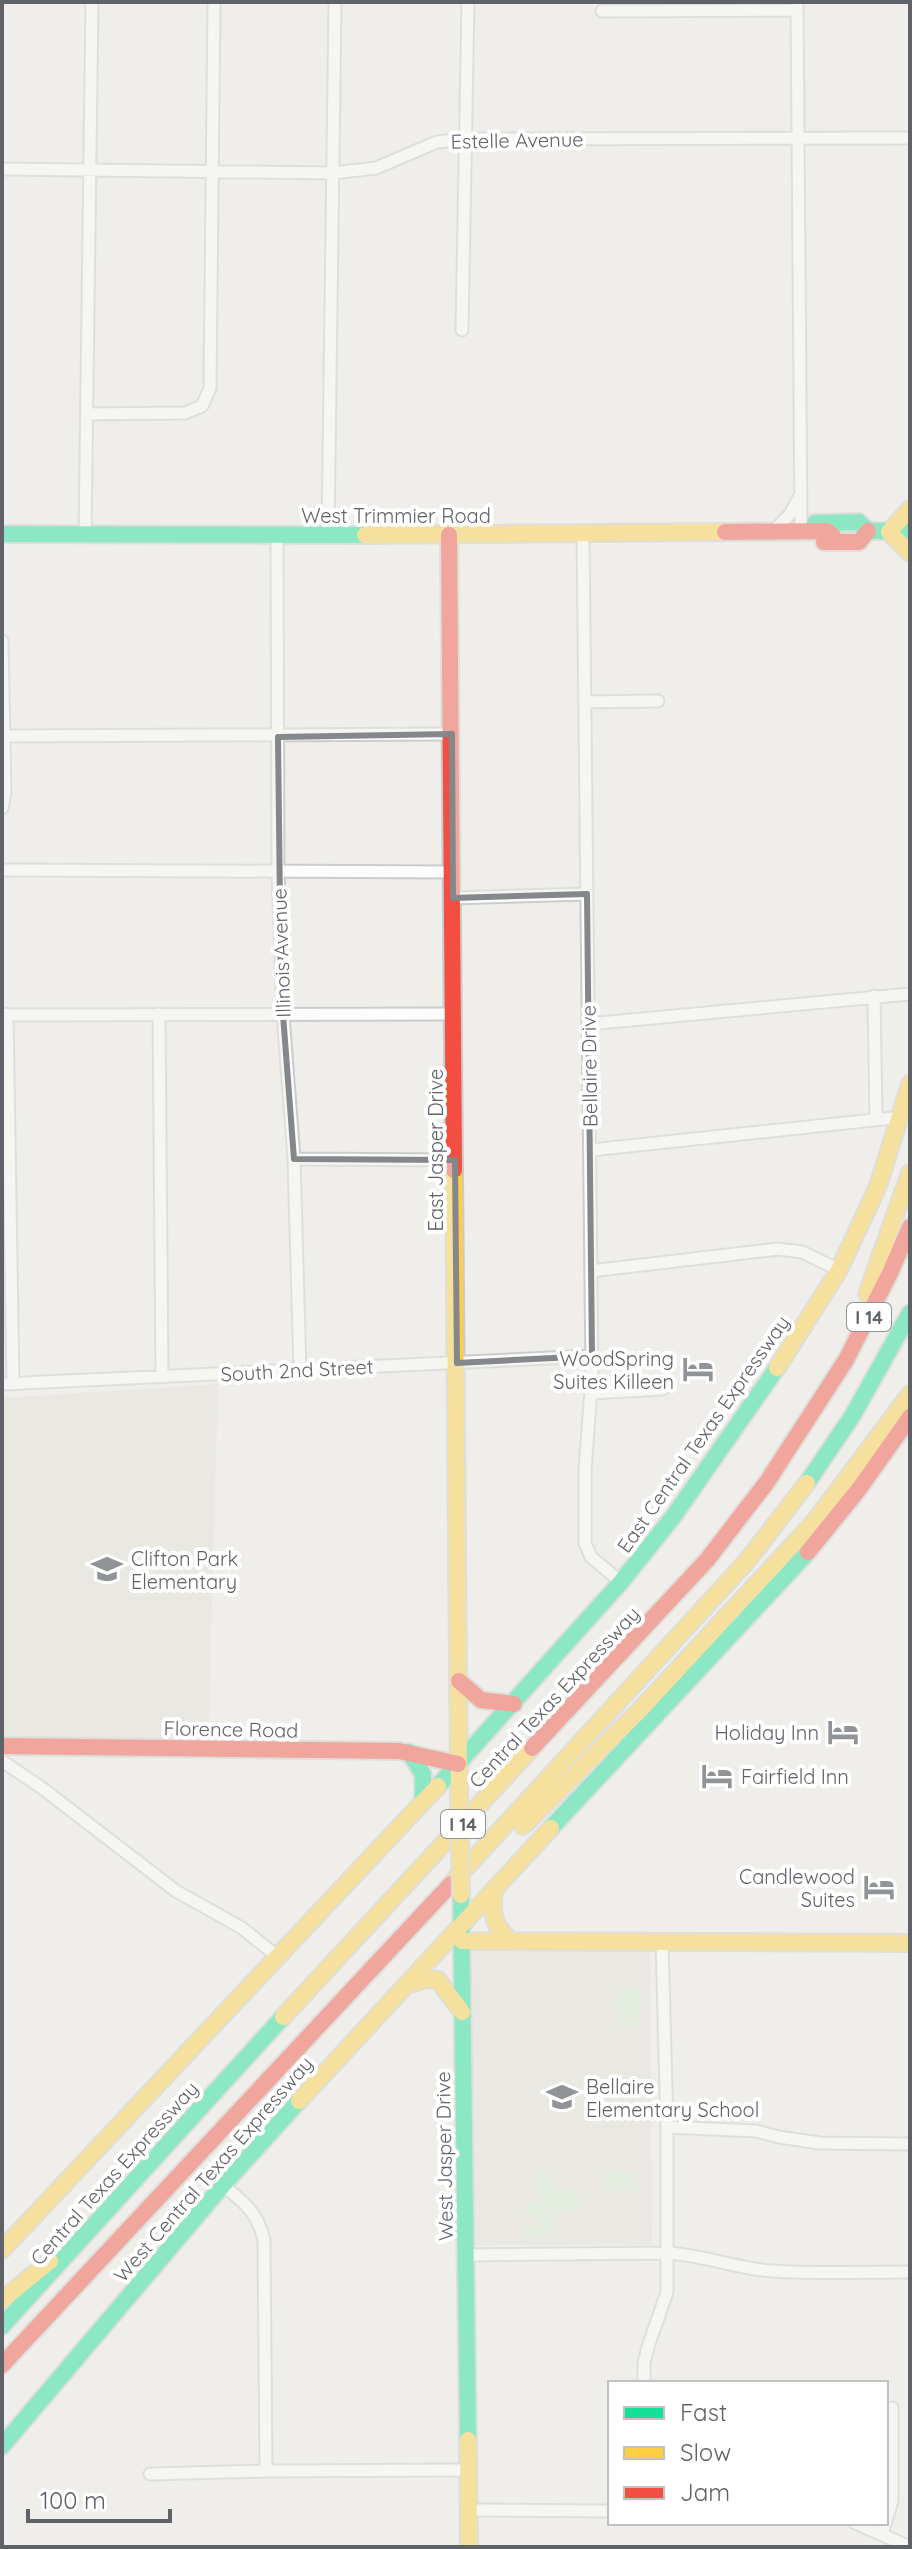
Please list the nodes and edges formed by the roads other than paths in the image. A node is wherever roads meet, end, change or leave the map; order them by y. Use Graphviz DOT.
graph roads {
  1 [pos="92,2"];
  2 [pos="214,2"];
  3 [pos="335,2"];
  4 [pos="468,2"];
  5 [pos="797,6"];
  6 [pos="602,11"];
  7 [pos="798,138"];
  8 [pos="910,138"];
  9 [pos="465,139"];
  10 [pos="2,169"];
  11 [pos="91,172"];
  12 [pos="212,172"];
  13 [pos="333,173"];
  14 [pos="462,330"];
  15 [pos="87,414"];
  16 [pos="800,495"];
  17 [pos="910,509"];
  18 [pos="789,529"];
  19 [pos="868,531"];
  20 [pos="910,531"];
  21 [pos="889,532"];
  22 [pos="2,534"];
  23 [pos="583,534"];
  24 [pos="328,535"];
  25 [pos="449,535"];
  26 [pos="85,536"];
  27 [pos="277,536"];
  28 [pos="910,553"];
  29 [pos="2,641"];
  30 [pos="658,701"];
  31 [pos="585,702"];
  32 [pos="452,734"];
  33 [pos="3,736"];
  34 [pos="278,737"];
  35 [pos="2,808"];
  36 [pos="2,870"];
  37 [pos="278,872"];
  38 [pos="453,872"];
  39 [pos="587,894"];
  40 [pos="453,898"];
  41 [pos="910,994"];
  42 [pos="874,996"];
  43 [pos="5,1014"];
  44 [pos="159,1014"];
  45 [pos="454,1014"];
  46 [pos="283,1015"];
  47 [pos="588,1024"];
  48 [pos="910,1084"];
  49 [pos="902,1117"];
  50 [pos="876,1119"];
  51 [pos="6,1143"];
  52 [pos="591,1150"];
  53 [pos="294,1159"];
  54 [pos="455,1160"];
  55 [pos="910,1173"];
  56 [pos="910,1227"];
  57 [pos="839,1270"];
  58 [pos="591,1271"];
  59 [pos="910,1313"];
  60 [pos="592,1356"];
  61 [pos="457,1363"];
  62 [pos="300,1370"];
  63 [pos="162,1377"];
  64 [pos="7,1384"];
  65 [pos="663,1389"];
  66 [pos="592,1393"];
  67 [pos="910,1394"];
  68 [pos="822,1404"];
  69 [pos="910,1417"];
  70 [pos="621,1582"];
  71 [pos="459,1681"];
  72 [pos="514,1704"];
  73 [pos="2,1746"];
  74 [pos="409,1752"];
  75 [pos="2,1761"];
  76 [pos="458,1764"];
  77 [pos="423,1801"];
  78 [pos="486,1847"];
  79 [pos="494,1891"];
  80 [pos="462,1933"];
  81 [pos="511,1941"];
  82 [pos="662,1941"];
  83 [pos="910,1943"];
  84 [pos="279,1958"];
  85 [pos="405,1985"];
  86 [pos="462,2012"];
  87 [pos="667,2127"];
  88 [pos="910,2144"];
  89 [pos="223,2185"];
  90 [pos="88,2232"];
  91 [pos="2,2250"];
  92 [pos="668,2253"];
  93 [pos="466,2255"];
  94 [pos="910,2272"];
  95 [pos="2,2300"];
  96 [pos="2,2326"];
  97 [pos="2,2365"];
  98 [pos="644,2381"];
  99 [pos="892,2408"];
  100 [pos="2,2446"];
  101 [pos="468,2470"];
  102 [pos="266,2471"];
  103 [pos="150,2474"];
  104 [pos="469,2510"];
  105 [pos="608,2511"];
  106 [pos="888,2514"];
  107 [pos="860,2525"];
  108 [pos="885,2525"];
  109 [pos="882,2534"];
  110 [pos="469,2547"];
  111 [pos="910,2547"];
  1 -- 11 [label="street"];
  2 -- 12 [label="street"];
  3 -- 13 [label="street"];
  4 -- 9 [label="street"];
  5 -- 6 [label="street"];
  5 -- 7 [label="street"];
  7 -- 8 [label="street, Estelle Avenue"];
  7 -- 9 [label="street, Estelle Avenue"];
  7 -- 16 [label="street"];
  9 -- 13 [label="street, Estelle Avenue"];
  9 -- 14 [label="street"];
  10 -- 11 [label="street, Estelle Avenue"];
  11 -- 12 [label="street, Estelle Avenue"];
  11 -- 15 [label="street"];
  12 -- 13 [label="street, Estelle Avenue"];
  12 -- 15 [label="street"];
  13 -- 24 [label="street"];
  15 -- 26 [label="street"];
  16 -- 18 [label="street"];
  16 -- 18 [label="street"];
  17 -- 21 [label="main road"];
  18 -- 19 [label="main road, West Trimmier Road"];
  18 -- 19 [label="main road, West Trimmier Road"];
  18 -- 23 [label="main road, West Trimmier Road"];
  19 -- 21 [label="main road, West Trimmier Road"];
  20 -- 21 [label="main road, West Trimmier Road"];
  21 -- 28 [label="main road"];
  22 -- 26 [label="main road, West Trimmier Road"];
  23 -- 25 [label="main road, West Trimmier Road"];
  23 -- 31 [label="street, Bellaire Drive"];
  24 -- 25 [label="main road, West Trimmier Road"];
  24 -- 27 [label="main road, West Trimmier Road"];
  25 -- 32 [label="main road, East Jasper Drive"];
  26 -- 27 [label="main road, West Trimmier Road"];
  27 -- 34 [label="street, Illinois Avenue"];
  29 -- 33 [label="street"];
  30 -- 31 [label="street"];
  31 -- 39 [label="street, Bellaire Drive"];
  32 -- 34 [label="street"];
  32 -- 38 [label="main road, East Jasper Drive"];
  33 -- 34 [label="street"];
  33 -- 35 [label="street"];
  34 -- 37 [label="street, Illinois Avenue"];
  36 -- 37 [label="street"];
  37 -- 38 [label="street"];
  37 -- 46 [label="street, Illinois Avenue"];
  38 -- 40 [label="main road, East Jasper Drive"];
  39 -- 40 [label="street"];
  39 -- 47 [label="street, Bellaire Drive"];
  40 -- 45 [label="main road, East Jasper Drive"];
  41 -- 42 [label="street"];
  42 -- 47 [label="street"];
  42 -- 50 [label="street"];
  43 -- 44 [label="street"];
  43 -- 51 [label="street"];
  44 -- 46 [label="street"];
  44 -- 63 [label="street"];
  45 -- 46 [label="street"];
  45 -- 54 [label="main road, East Jasper Drive"];
  46 -- 53 [label="street, Illinois Avenue"];
  47 -- 52 [label="street, Bellaire Drive"];
  48 -- 49 [label="main road, East Central Texas Expressway"];
  49 -- 50 [label="street"];
  49 -- 57 [label="main road, East Central Texas Expressway"];
  50 -- 52 [label="street"];
  51 -- 64 [label="street"];
  52 -- 58 [label="street, Bellaire Drive"];
  53 -- 54 [label="street"];
  53 -- 62 [label="street, Illinois Avenue"];
  54 -- 61 [label="main road, East Jasper Drive"];
  55 -- 68 [label="main road"];
  56 -- 68 [label="main road, Central Texas Expressway / I 14"];
  57 -- 58 [label="street"];
  57 -- 70 [label="main road, East Central Texas Expressway"];
  58 -- 60 [label="street, Bellaire Drive"];
  59 -- 78 [label="main road, I 14"];
  60 -- 61 [label="street, South 2nd Street"];
  60 -- 66 [label="street, Bellaire Drive"];
  61 -- 62 [label="street, South 2nd Street"];
  61 -- 71 [label="main road, East Jasper Drive"];
  62 -- 63 [label="street, South 2nd Street"];
  63 -- 64 [label="street, South 2nd Street"];
  65 -- 66 [label="street"];
  66 -- 70 [label="street, Bellaire Drive"];
  67 -- 78 [label="main road"];
  68 -- 90 [label="main road, Central Texas Expressway / I 14"];
  69 -- 79 [label="main road"];
  70 -- 72 [label="main road, East Central Texas Expressway"];
  71 -- 72 [label="main road"];
  71 -- 76 [label="main road, East Jasper Drive"];
  72 -- 76 [label="main road, East Central Texas Expressway"];
  73 -- 74 [label="main road, Florence Road"];
  74 -- 76 [label="main road, Florence Road"];
  74 -- 77 [label="main road"];
  75 -- 84 [label="street"];
  76 -- 77 [label="main road"];
  76 -- 80 [label="main road, West Jasper Drive, bridge"];
  77 -- 84 [label="main road"];
  78 -- 97 [label="main road, I 14"];
  79 -- 80 [label="main road"];
  79 -- 81 [label="main road"];
  80 -- 81 [label="main road"];
  80 -- 85 [label="main road, West Central Texas Expressway"];
  80 -- 86 [label="main road, West Jasper Drive"];
  81 -- 82 [label="main road"];
  82 -- 83 [label="main road"];
  82 -- 87 [label="street"];
  84 -- 91 [label="main road"];
  85 -- 86 [label="main road"];
  85 -- 89 [label="main road, West Central Texas Expressway"];
  86 -- 93 [label="main road, West Jasper Drive"];
  87 -- 88 [label="street"];
  87 -- 92 [label="street"];
  89 -- 100 [label="main road, West Central Texas Expressway"];
  89 -- 102 [label="street"];
  90 -- 95 [label="main road"];
  90 -- 96 [label="main road, Central Texas Expressway / I 14"];
  92 -- 93 [label="street"];
  92 -- 94 [label="street"];
  92 -- 98 [label="street"];
  93 -- 101 [label="main road, West Jasper Drive"];
  99 -- 106 [label="street"];
  101 -- 102 [label="street"];
  101 -- 104 [label="main road, West Jasper Drive"];
  102 -- 103 [label="street"];
  104 -- 105 [label="street"];
  104 -- 110 [label="main road, West Jasper Drive"];
  107 -- 109 [label="street"];
  108 -- 109 [label="street"];
  109 -- 111 [label="street"];
}
